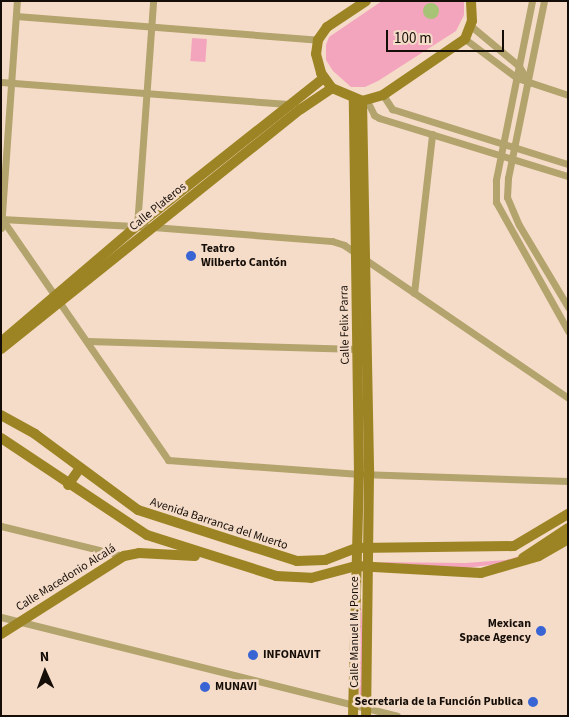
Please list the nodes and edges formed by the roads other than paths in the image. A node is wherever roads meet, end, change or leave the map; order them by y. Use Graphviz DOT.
graph roads {
  1 [pos="17,1"];
  2 [pos="154,1"];
  3 [pos="366,1"];
  4 [pos="471,1"];
  5 [pos="532,1"];
  6 [pos="544,1"];
  7 [pos="354,5"];
  8 [pos="16,16"];
  9 [pos="152,25"];
  10 [pos="470,26"];
  11 [pos="465,39"];
  12 [pos="318,40"];
  13 [pos="519,66"];
  14 [pos="324,78"];
  15 [pos="518,78"];
  16 [pos="1,82"];
  17 [pos="12,83"];
  18 [pos="529,83"];
  19 [pos="332,88"];
  20 [pos="146,94"];
  21 [pos="383,95"];
  22 [pos="568,95"];
  23 [pos="361,101"];
  24 [pos="288,104"];
  25 [pos="432,134"];
  26 [pos="503,145"];
  27 [pos="514,148"];
  28 [pos="501,156"];
  29 [pos="511,159"];
  30 [pos="568,164"];
  31 [pos="568,176"];
  32 [pos="2,219"];
  33 [pos="137,226"];
  34 [pos="152,227"];
  35 [pos="1,228"];
  36 [pos="356,251"];
  37 [pos="366,257"];
  38 [pos="414,293"];
  39 [pos="58,299"];
  40 [pos="568,307"];
  41 [pos="568,331"];
  42 [pos="87,340"];
  43 [pos="1,342"];
  44 [pos="1,349"];
  45 [pos="358,349"];
  46 [pos="568,398"];
  47 [pos="1,415"];
  48 [pos="1,438"];
  49 [pos="80,468"];
  50 [pos="364,474"];
  51 [pos="567,482"];
  52 [pos="68,485"];
  53 [pos="568,514"];
  54 [pos="1,526"];
  55 [pos="568,528"];
  56 [pos="568,540"];
  57 [pos="368,542"];
  58 [pos="356,548"];
  59 [pos="124,556"];
  60 [pos="207,557"];
  61 [pos="356,566"];
  62 [pos="367,566"];
  63 [pos="514,566"];
  64 [pos="1,618"];
  65 [pos="19,622"];
  66 [pos="1,634"];
  67 [pos="354,711"];
  68 [pos="367,712"];
  69 [pos="397,716"];
  1 -- 8 [label="street"];
  2 -- 9 [label="street"];
  3 -- 7 [label="street"];
  4 -- 10 [label="street"];
  5 -- 13 [label="street"];
  6 -- 18 [label="street"];
  7 -- 12 [label="street"];
  8 -- 9 [label="street"];
  8 -- 17 [label="street"];
  9 -- 12 [label="street"];
  9 -- 20 [label="street"];
  10 -- 11 [label="street"];
  10 -- 13 [label="street"];
  11 -- 15 [label="street"];
  11 -- 21 [label="street"];
  12 -- 14 [label="street"];
  13 -- 15 [label="street"];
  13 -- 18 [label="street"];
  14 -- 19 [label="street"];
  14 -- 24 [label="street, Calle Plateros"];
  15 -- 18 [label="street"];
  15 -- 26 [label="street"];
  16 -- 17 [label="street"];
  17 -- 20 [label="street"];
  17 -- 32 [label="street"];
  18 -- 22 [label="street"];
  18 -- 27 [label="street"];
  19 -- 23 [label="street"];
  19 -- 34 [label="street, Calle Plateros"];
  20 -- 24 [label="street"];
  20 -- 33 [label="street"];
  21 -- 23 [label="street"];
  21 -- 26 [label="street"];
  23 -- 25 [label="street"];
  23 -- 36 [label="street, Calle Felix Parra"];
  23 -- 37 [label="street, Calle Felix Parra"];
  24 -- 33 [label="street, Calle Plateros"];
  25 -- 28 [label="street"];
  25 -- 38 [label="street"];
  26 -- 27 [label="street"];
  26 -- 28 [label="street"];
  27 -- 29 [label="street"];
  27 -- 30 [label="street"];
  28 -- 29 [label="street"];
  28 -- 41 [label="street"];
  29 -- 31 [label="street"];
  29 -- 40 [label="street"];
  32 -- 33 [label="street"];
  32 -- 35 [label="street"];
  32 -- 39 [label="street"];
  33 -- 34 [label="street"];
  33 -- 39 [label="street, Calle Plateros"];
  34 -- 36 [label="street"];
  34 -- 39 [label="street, Calle Plateros"];
  36 -- 37 [label="street"];
  36 -- 45 [label="street, Calle Felix Parra"];
  37 -- 38 [label="street"];
  37 -- 50 [label="street, Calle Felix Parra"];
  38 -- 46 [label="street"];
  39 -- 42 [label="street"];
  39 -- 43 [label="street, Calle Plateros"];
  39 -- 44 [label="street, Calle Plateros"];
  42 -- 45 [label="street"];
  42 -- 50 [label="street"];
  45 -- 50 [label="street, Calle Felix Parra"];
  47 -- 49 [label="street, Avenida Barranca del Muerto"];
  48 -- 52 [label="street"];
  49 -- 52 [label="street"];
  49 -- 58 [label="street, Avenida Barranca del Muerto"];
  50 -- 51 [label="street"];
  50 -- 57 [label="street, Calle Felix Parra"];
  50 -- 58 [label="street, Calle Felix Parra"];
  52 -- 60 [label="street"];
  53 -- 57 [label="street, Avenida Barranca del Muerto"];
  54 -- 59 [label="street"];
  55 -- 63 [label="street"];
  56 -- 63 [label="street"];
  57 -- 58 [label="street, Avenida Barranca del Muerto"];
  57 -- 62 [label="street, Calle Manuel M. Ponce"];
  58 -- 61 [label="street, Calle Manuel M. Ponce"];
  59 -- 60 [label="street, Calle Macedonio Alcalá"];
  59 -- 65 [label="street, Calle Macedonio Alcalá"];
  60 -- 61 [label="street"];
  61 -- 62 [label="street"];
  61 -- 67 [label="street, Calle Manuel M. Ponce"];
  62 -- 63 [label="street"];
  62 -- 68 [label="street, Calle Manuel M. Ponce"];
  64 -- 65 [label="street"];
  65 -- 66 [label="street, Calle Macedonio Alcalá"];
  65 -- 67 [label="street"];
  67 -- 68 [label="street"];
  68 -- 69 [label="street"];
}
